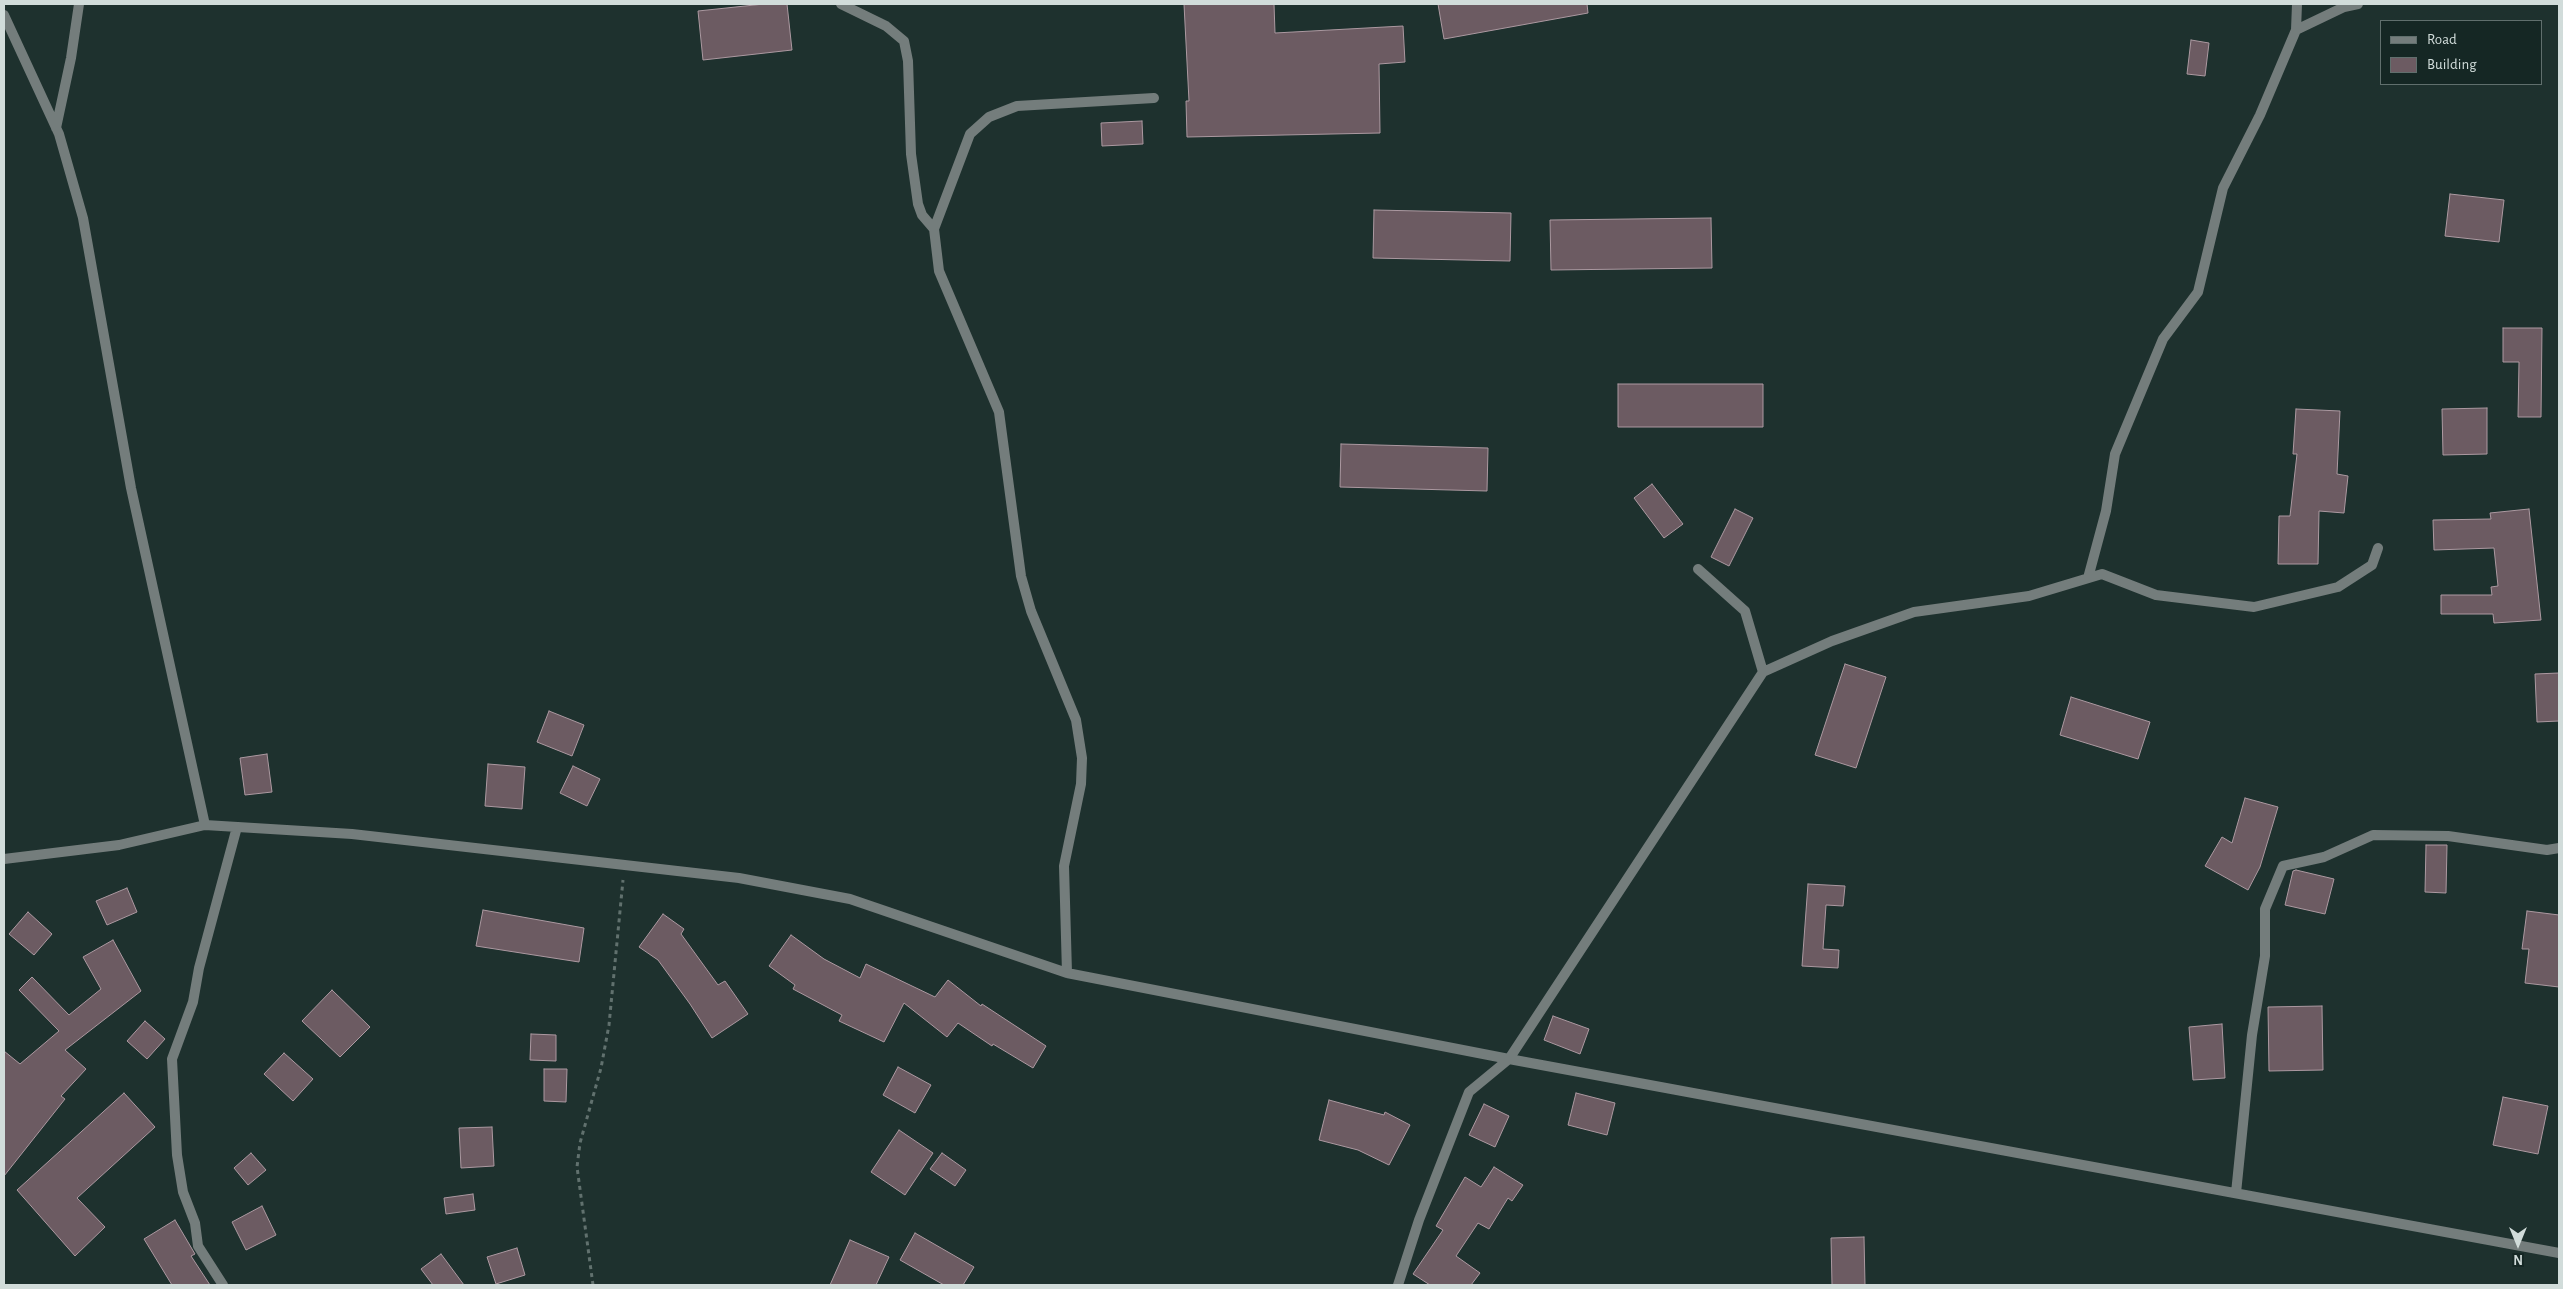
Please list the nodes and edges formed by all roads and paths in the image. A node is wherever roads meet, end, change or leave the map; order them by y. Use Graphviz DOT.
graph roads {
  1 [pos="79,4"];
  2 [pos="841,4"];
  3 [pos="2297,4"];
  4 [pos="2358,4"];
  5 [pos="4,15"];
  6 [pos="2296,30"];
  7 [pos="1154,98"];
  8 [pos="56,128"];
  9 [pos="934,229"];
  10 [pos="2378,548"];
  11 [pos="1698,569"];
  12 [pos="2088,578"];
  13 [pos="1763,672"];
  14 [pos="205,825"];
  15 [pos="238,828"];
  16 [pos="2559,848"];
  17 [pos="4,859"];
  18 [pos="624,864"];
  19 [pos="1067,973"];
  20 [pos="1509,1059"];
  21 [pos="2236,1193"];
  22 [pos="2559,1253"];
  23 [pos="223,1285"];
  24 [pos="593,1285"];
  25 [pos="1398,1285"];
  1 -- 8 [label="street"];
  2 -- 9 [label="street"];
  3 -- 6 [label="street"];
  4 -- 6 [label="street"];
  5 -- 8 [label="street"];
  6 -- 12 [label="street"];
  7 -- 9 [label="street"];
  8 -- 14 [label="street"];
  9 -- 19 [label="street"];
  10 -- 12 [label="street"];
  11 -- 13 [label="street"];
  12 -- 13 [label="street"];
  13 -- 20 [label="street"];
  14 -- 15 [label="street"];
  14 -- 17 [label="street"];
  15 -- 18 [label="street"];
  15 -- 23 [label="street"];
  16 -- 21 [label="street"];
  18 -- 19 [label="street"];
  18 -- 24 [label="path"];
  19 -- 20 [label="street"];
  20 -- 21 [label="street"];
  20 -- 25 [label="street"];
  21 -- 22 [label="street"];
}
